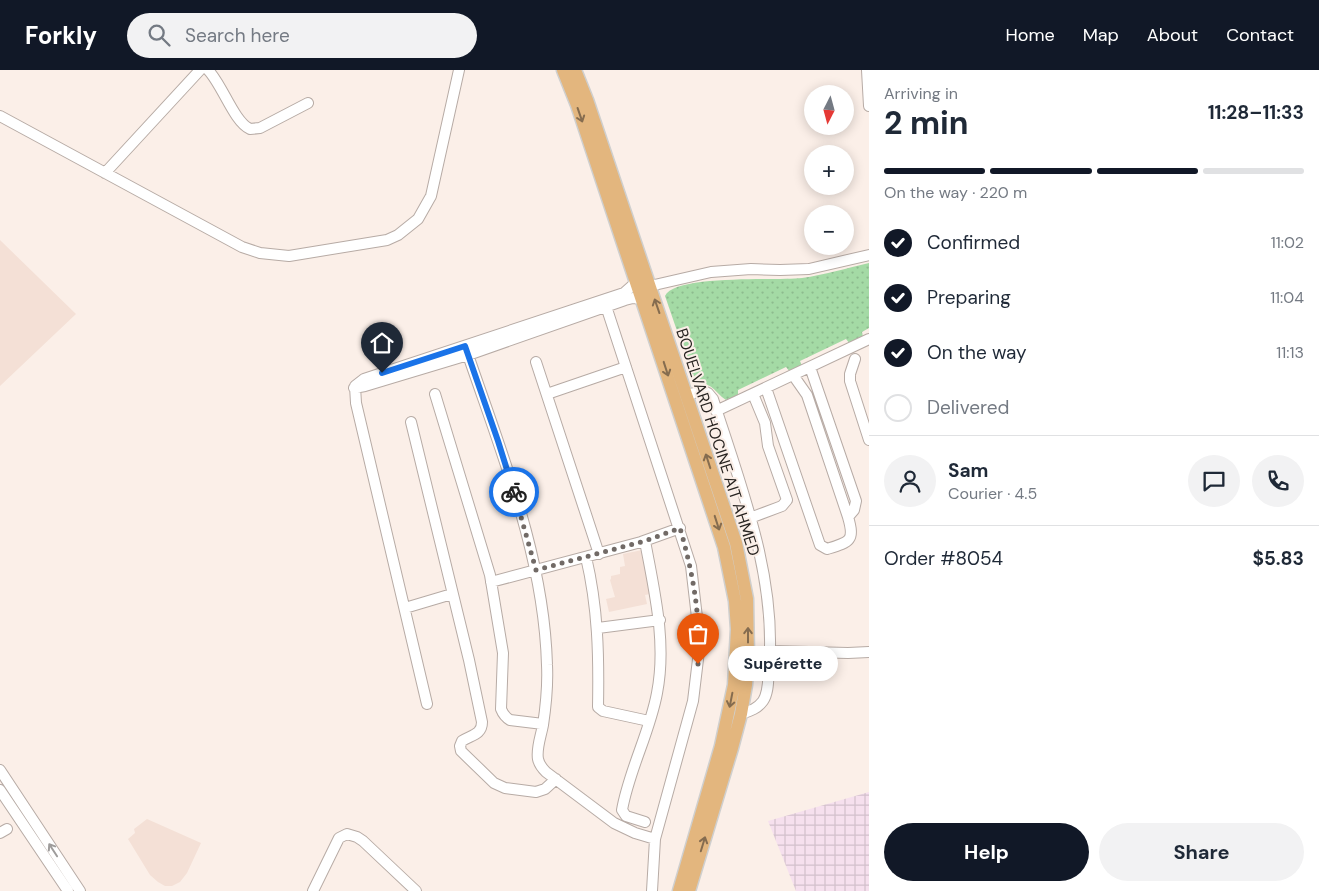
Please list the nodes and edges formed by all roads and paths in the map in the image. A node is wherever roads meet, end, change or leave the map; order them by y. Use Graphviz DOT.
graph roads {
  1 [pos="200,70"];
  2 [pos="208,70"];
  3 [pos="459,70"];
  4 [pos="563,70"];
  5 [pos="575,70"];
  6 [pos="867,70"];
  7 [pos="308,103"];
  8 [pos="869,106"];
  9 [pos="0,116"];
  10 [pos="105,173"];
  11 [pos="869,255"];
  12 [pos="636,280"];
  13 [pos="650,286"];
  14 [pos="643,300"];
  15 [pos="605,303"];
  16 [pos="869,340"];
  17 [pos="467,351"];
  18 [pos="855,359"];
  19 [pos="536,362"];
  20 [pos="626,367"];
  21 [pos="810,367"];
  22 [pos="793,375"];
  23 [pos="766,388"];
  24 [pos="435,394"];
  25 [pos="547,394"];
  26 [pos="753,394"];
  27 [pos="687,396"];
  28 [pos="716,410"];
  29 [pos="411,422"];
  30 [pos="869,440"];
  31 [pos="848,517"];
  32 [pos="750,518"];
  33 [pos="680,528"];
  34 [pos="645,541"];
  35 [pos="599,554"];
  36 [pos="586,557"];
  37 [pos="536,570"];
  38 [pos="491,582"];
  39 [pos="452,594"];
  40 [pos="404,608"];
  41 [pos="660,620"];
  42 [pos="598,628"];
  43 [pos="770,651"];
  44 [pos="869,652"];
  45 [pos="427,704"];
  46 [pos="741,714"];
  47 [pos="649,721"];
  48 [pos="543,724"];
  49 [pos="0,770"];
  50 [pos="556,779"];
  51 [pos="0,790"];
  52 [pos="645,822"];
  53 [pos="655,839"];
  54 [pos="68,891"];
  55 [pos="80,891"];
  56 [pos="313,891"];
  57 [pos="416,891"];
  58 [pos="652,891"];
  59 [pos="679,891"];
  60 [pos="690,891"];
  1 -- 10 [label="street"];
  2 -- 7 [label="street"];
  3 -- 10 [label="street"];
  4 -- 12 [label="main road, one-way"];
  5 -- 13 [label="main road, BOUELVARD HOCINE AIT AHMED"];
  6 -- 8 [label="street"];
  9 -- 10 [label="street"];
  11 -- 13 [label="street"];
  12 -- 14 [label="main road"];
  12 -- 15 [label="street"];
  27 -- 13 [label="main road, BOUELVARD HOCINE AIT AHMED, one-way"];
  14 -- 15 [label="street"];
  14 -- 59 [label="main road, one-way"];
  15 -- 17 [label="street"];
  15 -- 20 [label="street"];
  16 -- 21 [label="street"];
  17 -- 37 [label="street"];
  17 -- 40 [label="street"];
  18 -- 30 [label="street"];
  19 -- 25 [label="street"];
  20 -- 25 [label="street"];
  20 -- 33 [label="street"];
  21 -- 22 [label="street"];
  21 -- 31 [label="street"];
  22 -- 23 [label="street"];
  22 -- 31 [label="street"];
  23 -- 26 [label="street"];
  23 -- 31 [label="street"];
  24 -- 38 [label="street"];
  25 -- 35 [label="street"];
  26 -- 28 [label="street"];
  26 -- 32 [label="street"];
  27 -- 28 [label="street"];
  46 -- 27 [label="main road, BOUELVARD HOCINE AIT AHMED, one-way"];
  28 -- 32 [label="street"];
  29 -- 39 [label="street"];
  32 -- 43 [label="street"];
  33 -- 34 [label="street"];
  33 -- 53 [label="street"];
  34 -- 35 [label="street"];
  34 -- 41 [label="street"];
  35 -- 36 [label="street"];
  36 -- 37 [label="street"];
  36 -- 42 [label="street"];
  37 -- 38 [label="street"];
  37 -- 48 [label="street"];
  38 -- 48 [label="street"];
  39 -- 40 [label="street"];
  39 -- 50 [label="street"];
  40 -- 45 [label="street"];
  41 -- 42 [label="street"];
  41 -- 47 [label="street"];
  42 -- 47 [label="street"];
  43 -- 44 [label="street"];
  43 -- 46 [label="street"];
  60 -- 46 [label="main road, BOUELVARD HOCINE AIT AHMED, one-way"];
  47 -- 52 [label="street"];
  48 -- 50 [label="street"];
  55 -- 49 [label="street, one-way"];
  50 -- 53 [label="street"];
  51 -- 54 [label="street"];
  53 -- 58 [label="street"];
  56 -- 57 [label="street"];
}
